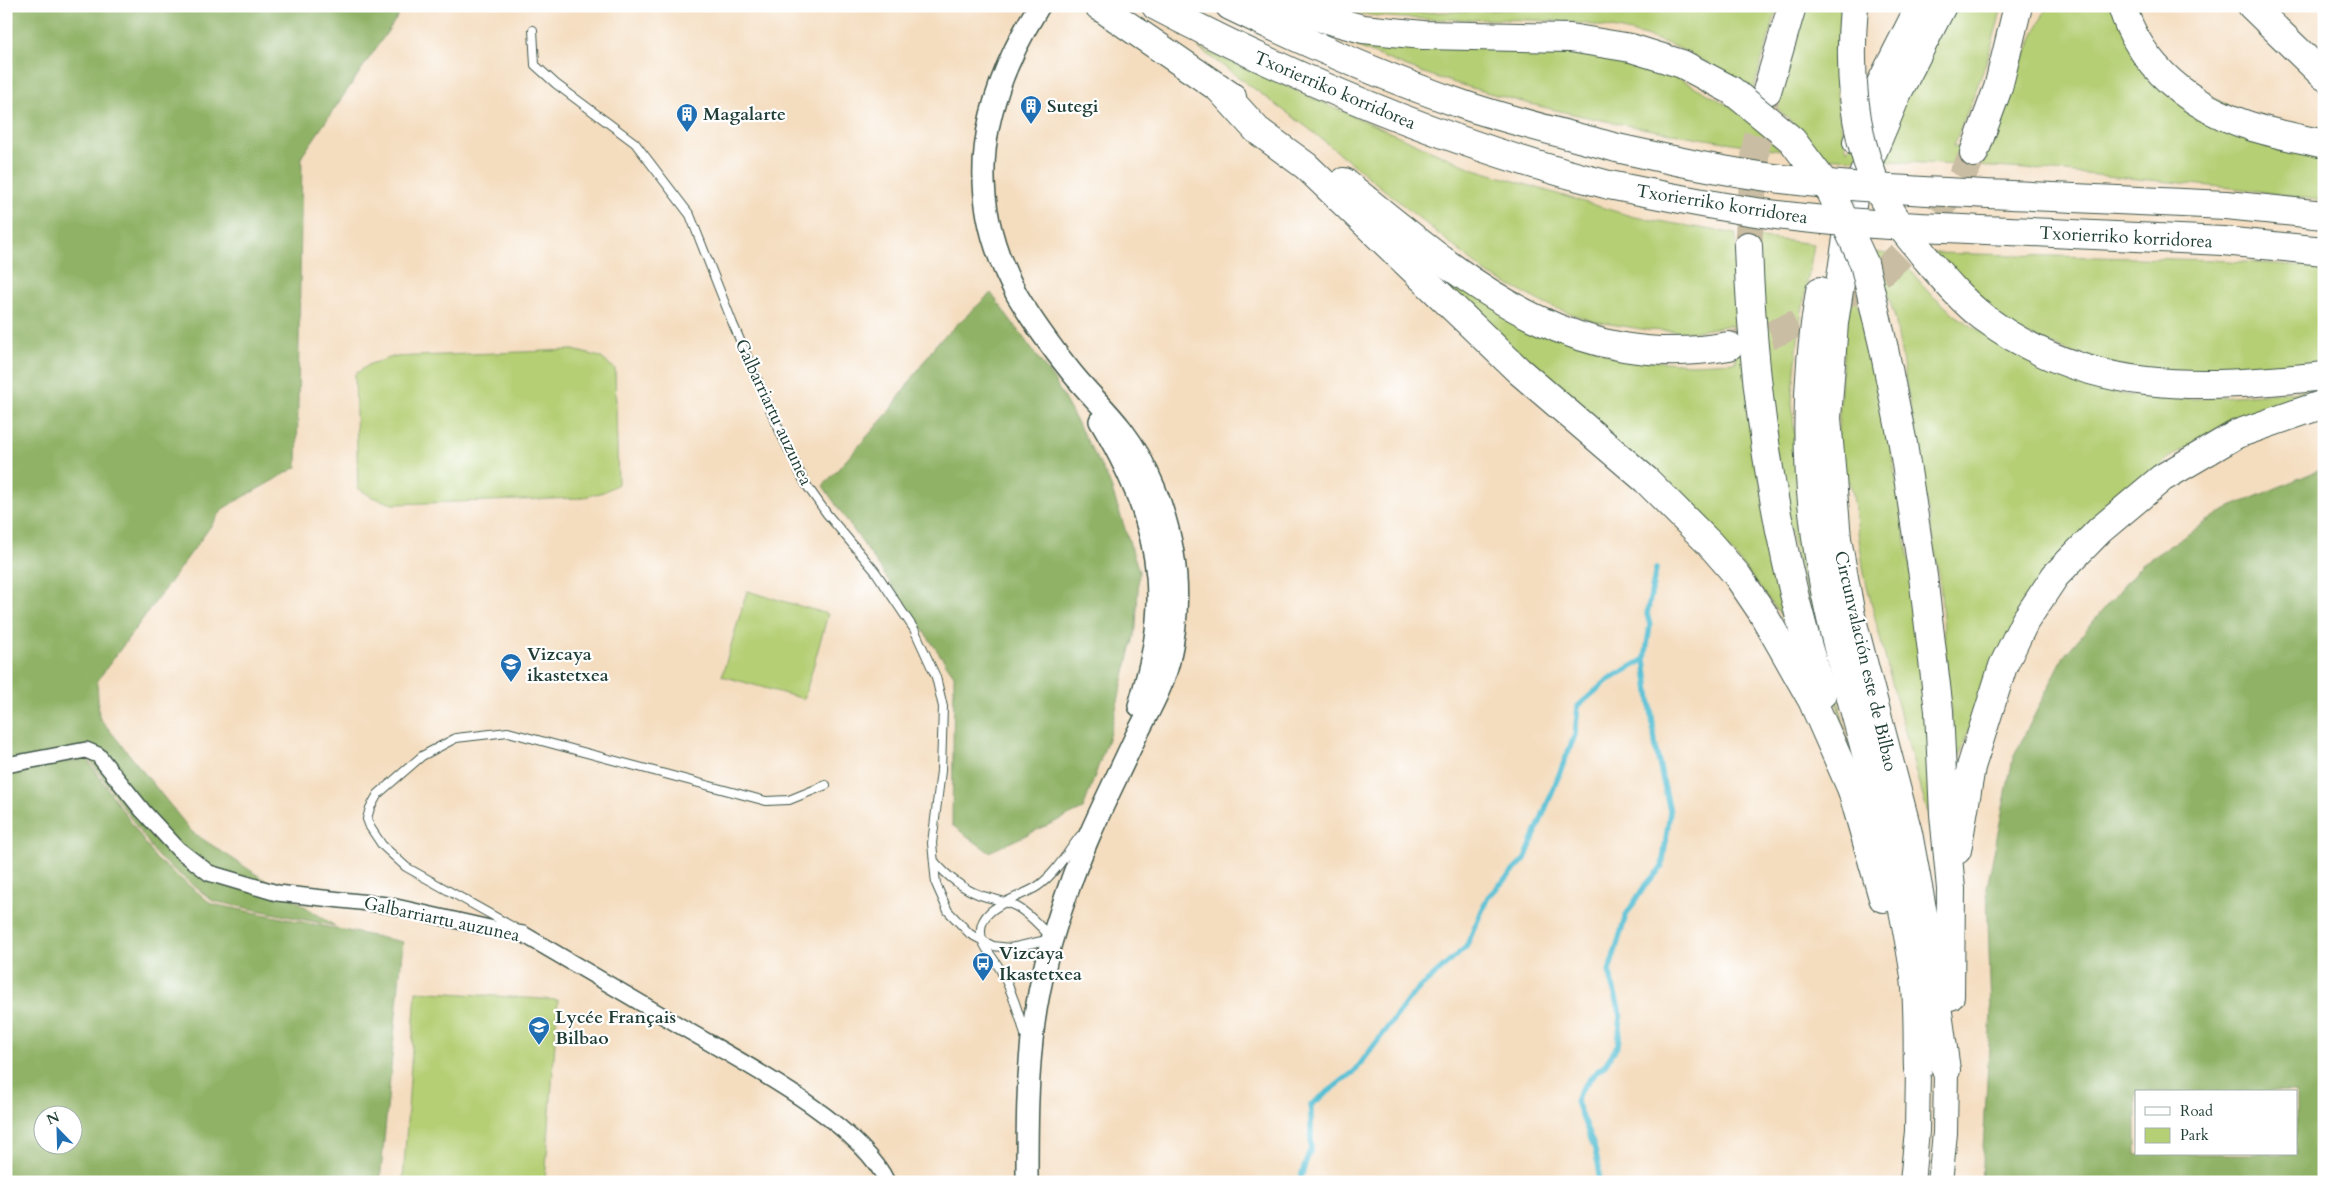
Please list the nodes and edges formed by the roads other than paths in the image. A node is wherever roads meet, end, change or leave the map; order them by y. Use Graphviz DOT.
graph roads {
  1 [pos="1038,6"];
  2 [pos="1099,6"];
  3 [pos="1156,6"];
  4 [pos="1230,6"];
  5 [pos="1277,6"];
  6 [pos="1792,6"];
  7 [pos="1854,6"];
  8 [pos="1920,6"];
  9 [pos="1942,6"];
  10 [pos="2018,6"];
  11 [pos="2122,6"];
  12 [pos="2252,6"];
  13 [pos="533,30"];
  14 [pos="2324,76"];
  15 [pos="1218,87"];
  16 [pos="1767,91"];
  17 [pos="2324,144"];
  18 [pos="1974,153"];
  19 [pos="2324,215"];
  20 [pos="1748,246"];
  21 [pos="2324,251"];
  22 [pos="1729,346"];
  23 [pos="2324,376"];
  24 [pos="2324,404"];
  25 [pos="6,765"];
  26 [pos="826,785"];
  27 [pos="1852,790"];
  28 [pos="1103,807"];
  29 [pos="934,861"];
  30 [pos="1951,889"];
  31 [pos="1004,902"];
  32 [pos="523,934"];
  33 [pos="1053,938"];
  34 [pos="983,942"];
  35 [pos="1030,1058"];
  36 [pos="1918,1069"];
  37 [pos="1946,1070"];
  38 [pos="887,1182"];
  39 [pos="1027,1182"];
  40 [pos="1912,1182"];
  41 [pos="1940,1182"];
  1 -- 28 [label="street"];
  2 -- 15 [label="highway"];
  3 -- 21 [label="highway, Txorierriko korridorea, bridge"];
  4 -- 19 [label="highway, Txorierriko korridorea, bridge"];
  5 -- 30 [label="highway, bridge"];
  6 -- 16 [label="highway"];
  7 -- 23 [label="highway, bridge"];
  8 -- 36 [label="highway, Circunvalación este de Bilbao"];
  9 -- 37 [label="highway, Circunvalación este de Bilbao"];
  10 -- 18 [label="highway"];
  11 -- 17 [label="highway"];
  12 -- 14 [label="highway"];
  13 -- 29 [label="lane, Galbarriartu auzunea"];
  15 -- 22 [label="highway"];
  15 -- 27 [label="highway"];
  20 -- 27 [label="highway"];
  24 -- 30 [label="highway"];
  25 -- 32 [label="street, Galbarriartu auzunea"];
  26 -- 32 [label="lane"];
  27 -- 36 [label="highway"];
  28 -- 31 [label="lane"];
  28 -- 33 [label="street"];
  29 -- 31 [label="lane"];
  29 -- 34 [label="lane, Galbarriartu auzunea"];
  30 -- 37 [label="highway"];
  31 -- 33 [label="lane"];
  31 -- 34 [label="lane"];
  32 -- 38 [label="street, Galbarriartu auzunea"];
  33 -- 34 [label="lane"];
  33 -- 35 [label="street"];
  34 -- 35 [label="lane"];
  35 -- 39 [label="street"];
  36 -- 40 [label="main road, Circunvalación este de Bilbao"];
  37 -- 41 [label="main road, Circunvalación este de Bilbao"];
}
